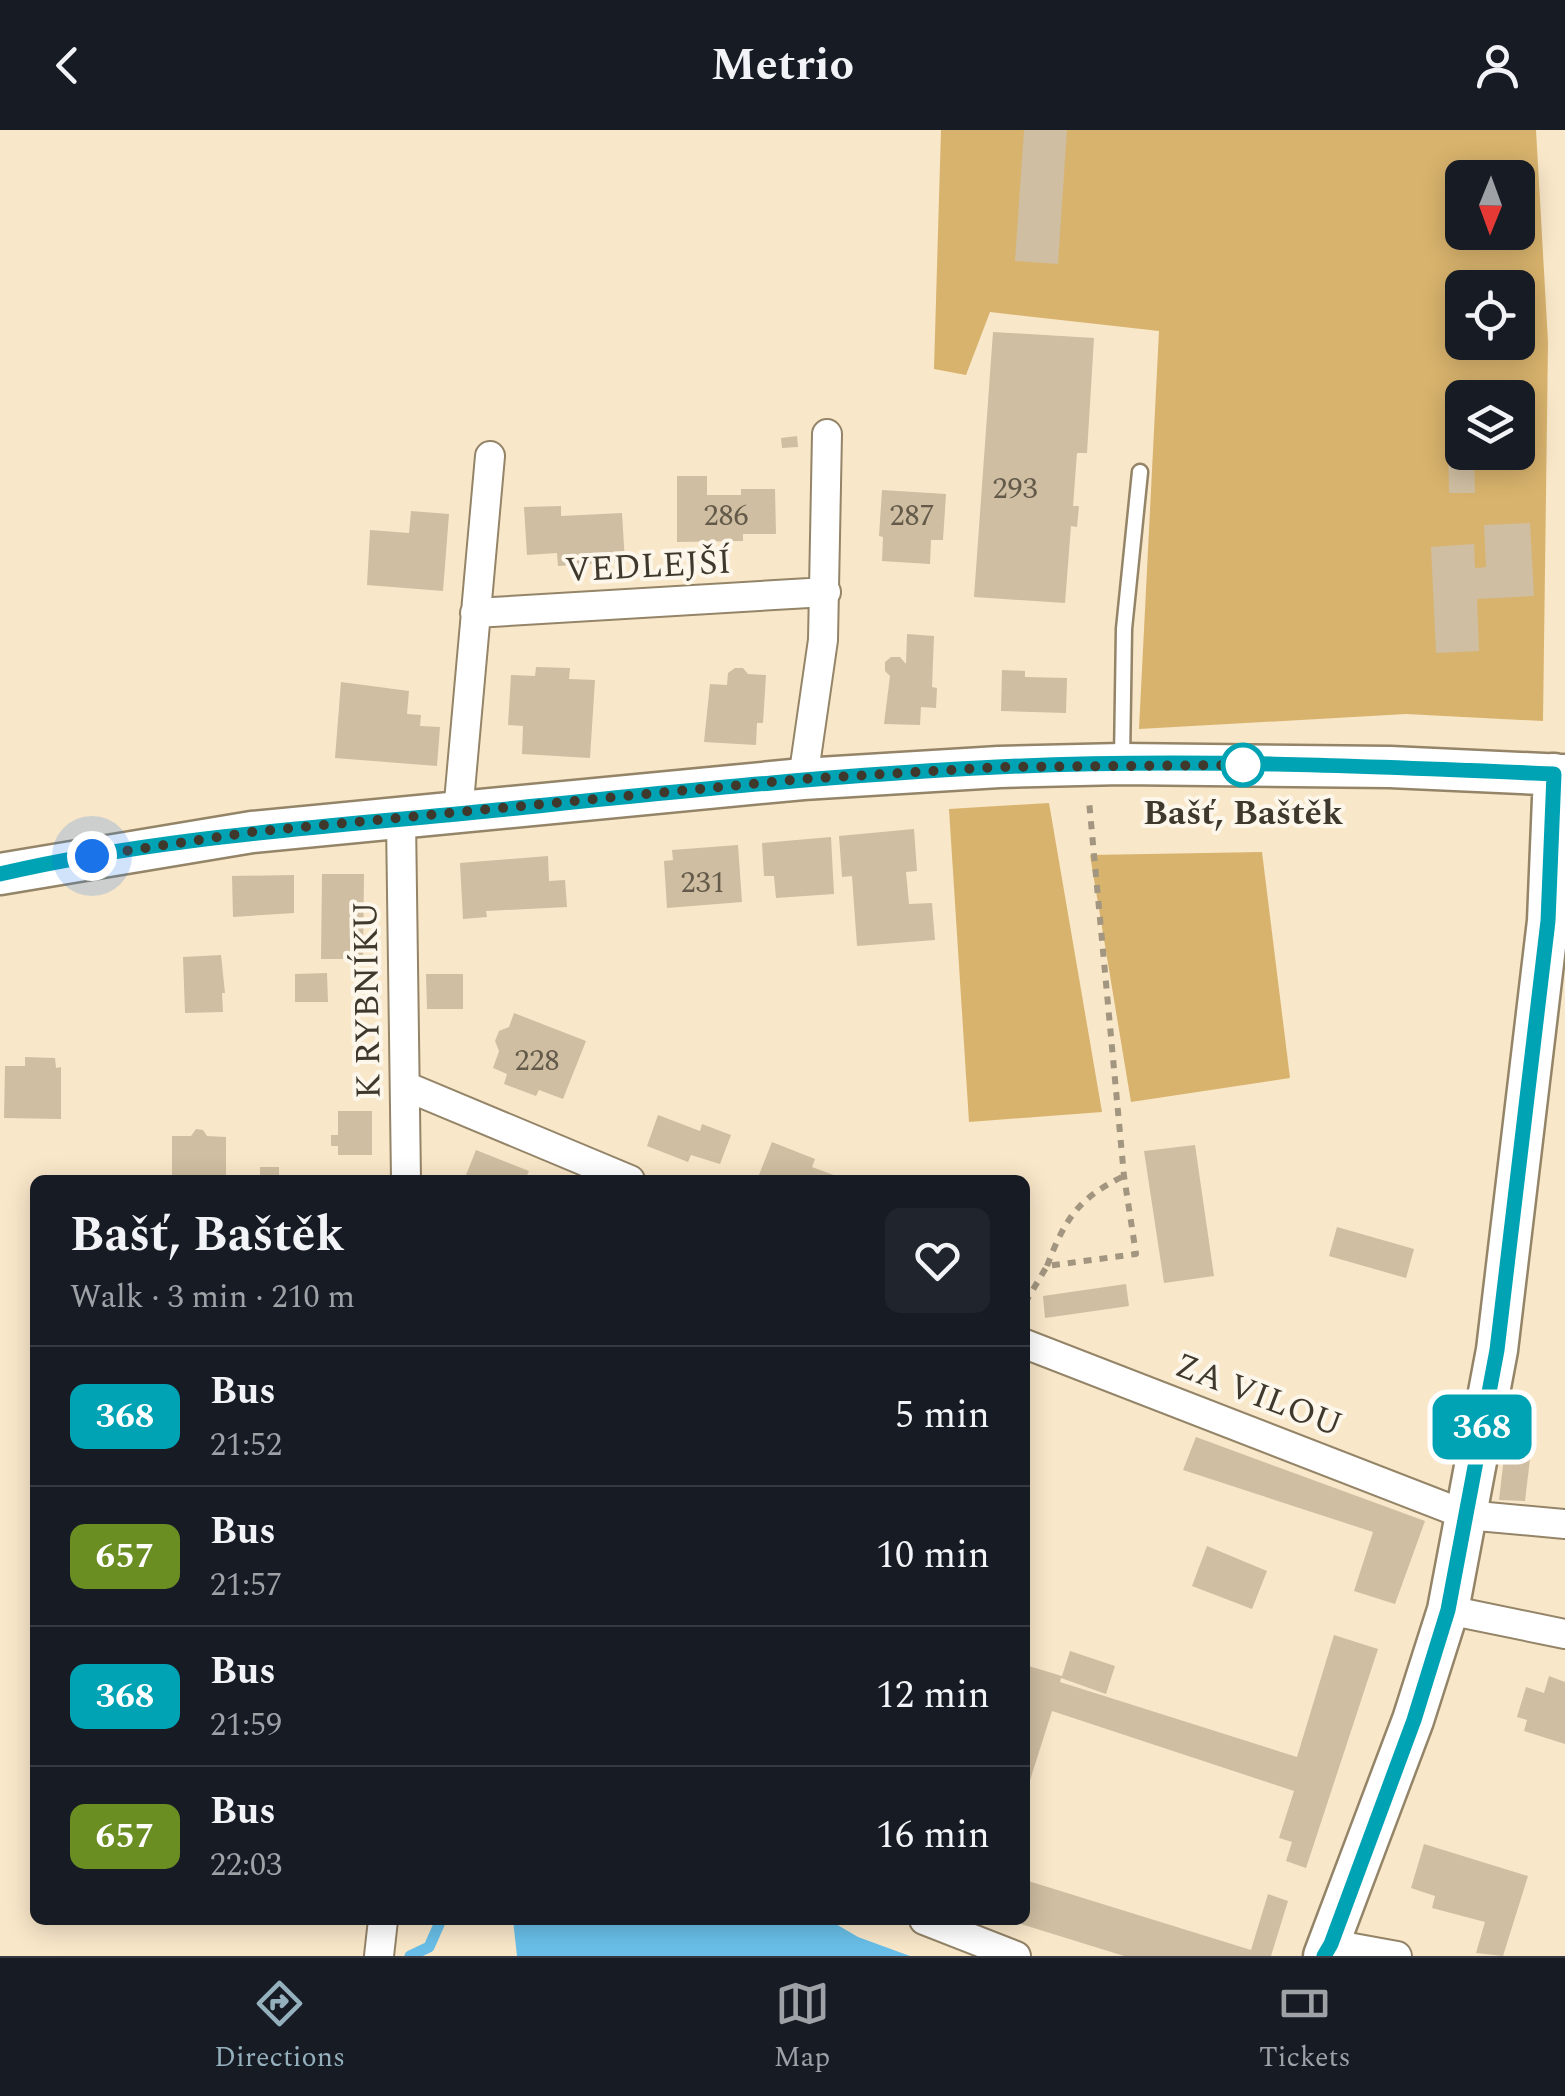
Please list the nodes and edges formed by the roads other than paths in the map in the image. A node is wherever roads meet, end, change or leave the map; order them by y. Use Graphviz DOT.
graph roads {
  1 [pos="827,434"];
  2 [pos="490,456"];
  3 [pos="1140,472"];
  4 [pos="826,592"];
  5 [pos="475,613"];
  6 [pos="1103,764"];
  7 [pos="1559,774"];
  8 [pos="803,779"];
  9 [pos="458,814"];
  10 [pos="401,820"];
  11 [pos="0,874"];
  12 [pos="405,1086"];
  13 [pos="406,1175"];
  14 [pos="618,1175"];
  15 [pos="1030,1346"];
  16 [pos="1466,1515"];
  17 [pos="1565,1524"];
  18 [pos="1448,1610"];
  19 [pos="1565,1634"];
  20 [pos="382,1925"];
  21 [pos="937,1925"];
  22 [pos="1333,1952"];
  23 [pos="379,1954"];
  24 [pos="1016,1956"];
  25 [pos="1397,1956"];
  1 -- 4 [label="street"];
  2 -- 5 [label="street"];
  3 -- 6 [label="lane"];
  4 -- 5 [label="street, VEDLEJŠÍ"];
  4 -- 8 [label="street"];
  5 -- 9 [label="street"];
  6 -- 7 [label="street"];
  6 -- 8 [label="street"];
  7 -- 16 [label="street"];
  8 -- 9 [label="street"];
  9 -- 10 [label="street"];
  10 -- 11 [label="street"];
  10 -- 12 [label="street, K RYBNÍKU"];
  12 -- 13 [label="street, K RYBNÍKU"];
  12 -- 14 [label="street"];
  15 -- 16 [label="street, ZA VILOU"];
  16 -- 17 [label="street, ZA VILOU"];
  16 -- 18 [label="street"];
  18 -- 19 [label="street"];
  18 -- 22 [label="street"];
  20 -- 23 [label="street"];
  21 -- 24 [label="street"];
  22 -- 25 [label="street"];
}
